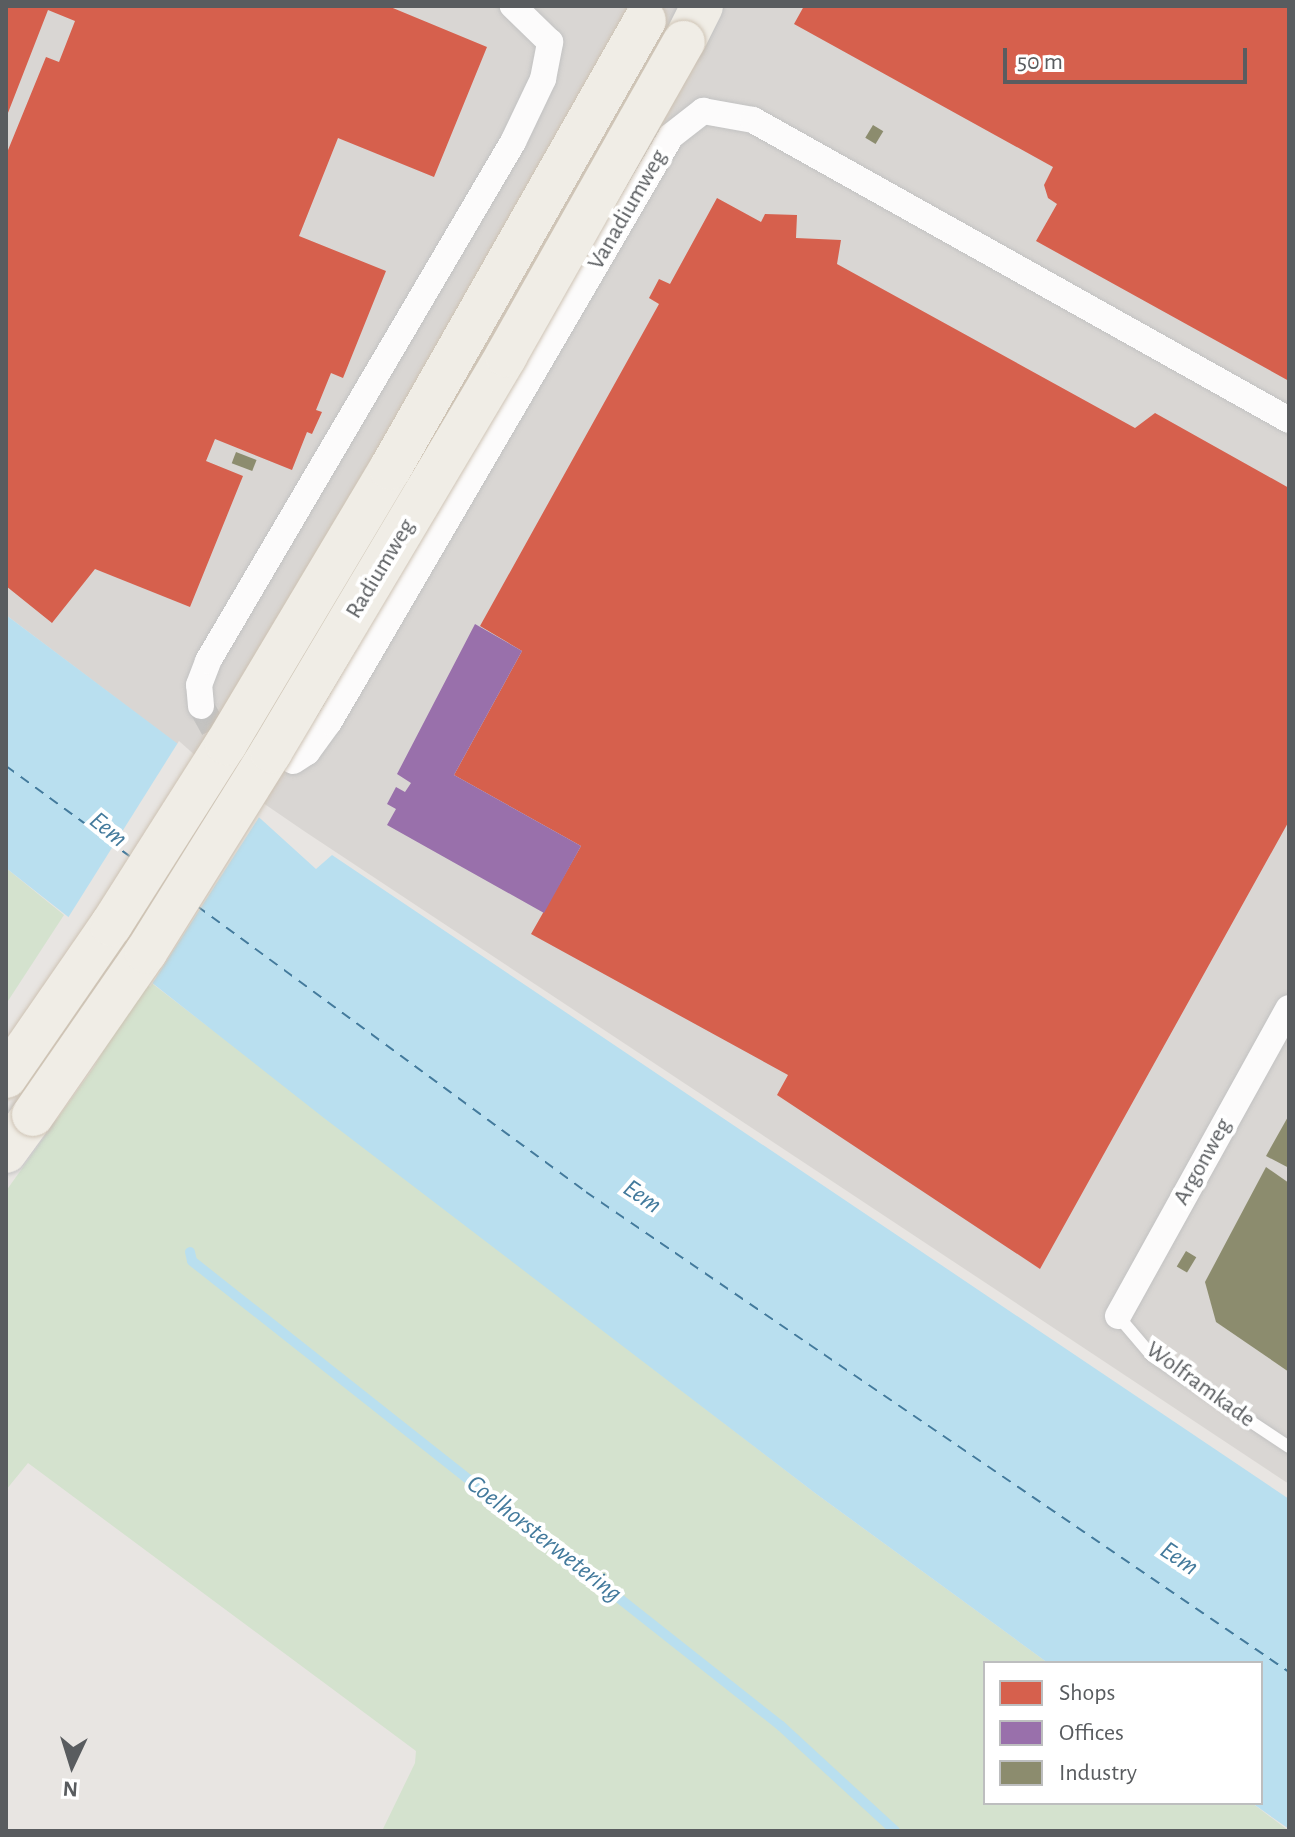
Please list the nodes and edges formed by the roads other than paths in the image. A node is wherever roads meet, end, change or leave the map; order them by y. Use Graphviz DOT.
graph roads {
  1 [pos="513,6"];
  2 [pos="649,13"];
  3 [pos="693,24"];
  4 [pos="1289,420"];
  5 [pos="201,706"];
  6 [pos="293,761"];
  7 [pos="1289,1008"];
  8 [pos="6,1077"];
  9 [pos="6,1152"];
  10 [pos="1118,1316"];
  11 [pos="1289,1447"];
  1 -- 5 [label="street"];
  2 -- 8 [label="main road, Radiumweg, bridge"];
  3 -- 9 [label="main road, Radiumweg, bridge"];
  4 -- 6 [label="street, Vanadiumweg"];
  7 -- 10 [label="street, Argonweg"];
  10 -- 11 [label="lane, Wolframkade"];
}
